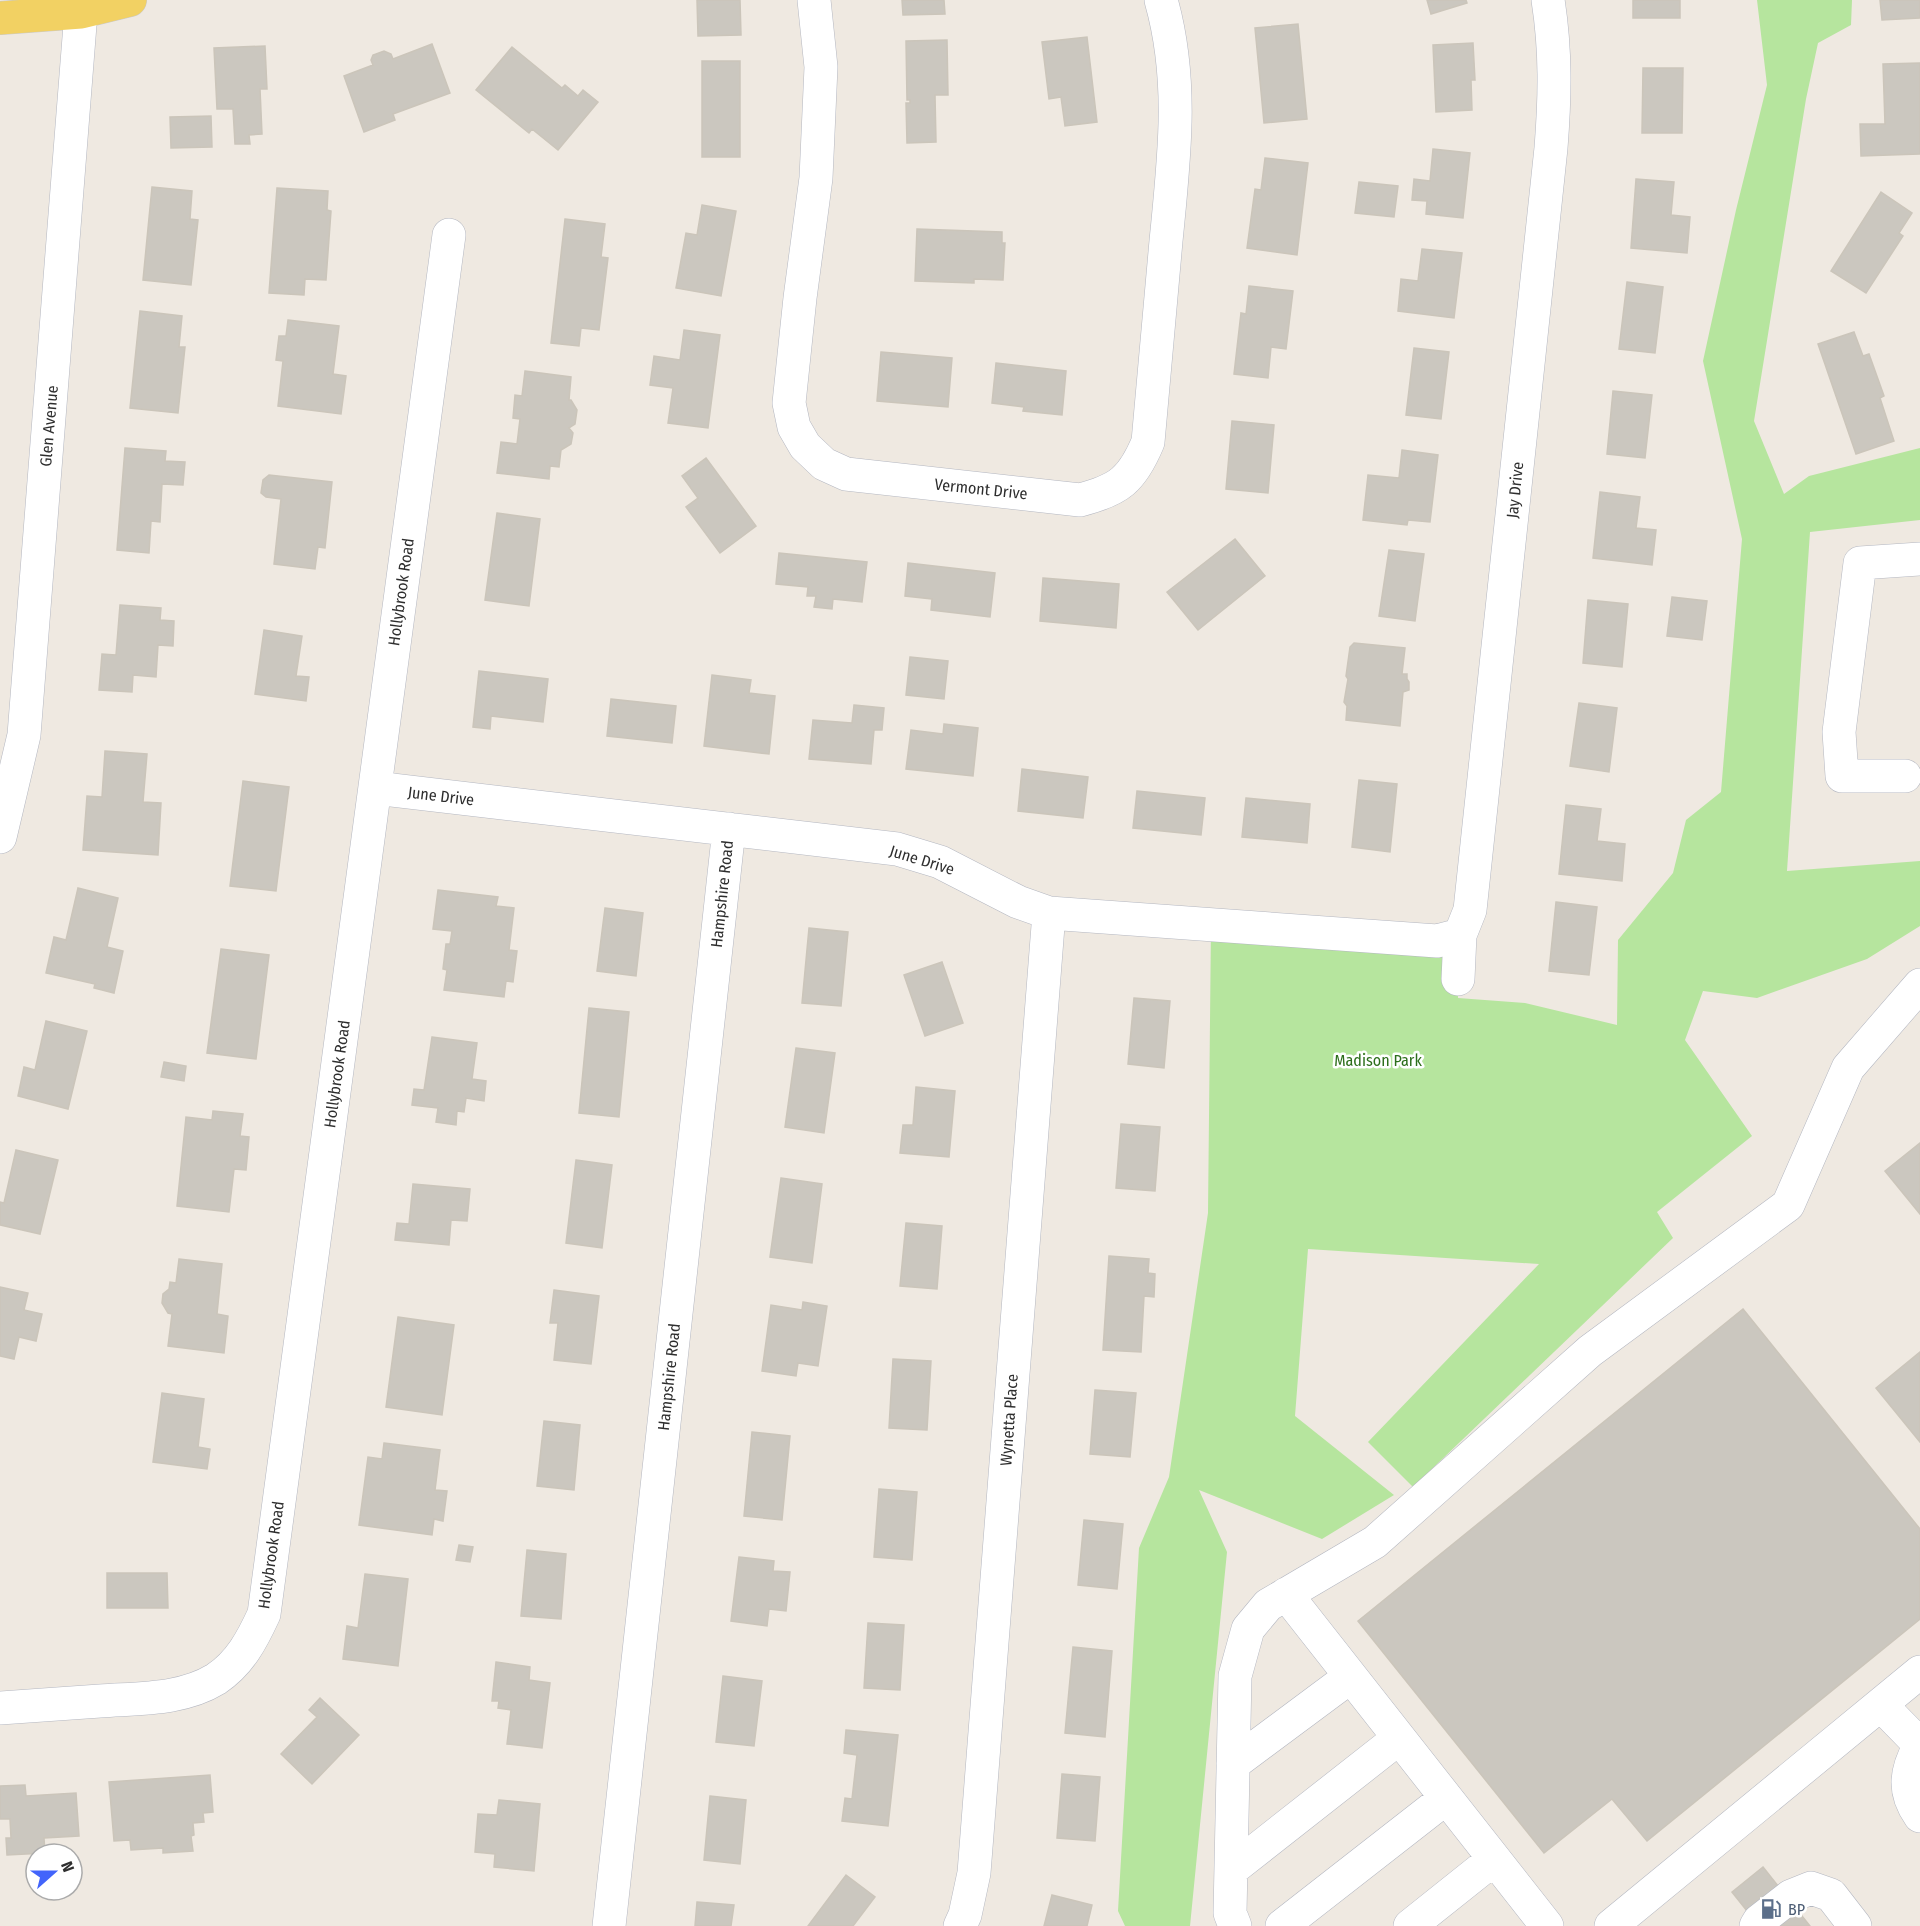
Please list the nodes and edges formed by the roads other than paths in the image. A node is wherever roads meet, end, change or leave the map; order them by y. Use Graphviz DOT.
graph roads {
  1 [pos="130,0"];
  2 [pos="814,0"];
  3 [pos="1161,0"];
  4 [pos="1548,0"];
  5 [pos="15,11"];
  6 [pos="81,12"];
  7 [pos="448,235"];
  8 [pos="1920,559"];
  9 [pos="1905,777"];
  10 [pos="375,789"];
  11 [pos="729,829"];
  12 [pos="0,837"];
  13 [pos="1049,913"];
  14 [pos="1460,935"];
  15 [pos="1458,979"];
  16 [pos="1920,985"];
  17 [pos="1286,1594"];
  18 [pos="1920,1672"];
  19 [pos="1350,1677"];
  20 [pos="1881,1705"];
  21 [pos="0,1708"];
  22 [pos="1399,1738"];
  23 [pos="1920,1745"];
  24 [pos="1233,1764"];
  25 [pos="1446,1798"];
  26 [pos="1920,1816"];
  27 [pos="1494,1859"];
  28 [pos="1231,1870"];
  29 [pos="1540,1924"];
  30 [pos="609,1926"];
  31 [pos="960,1926"];
  32 [pos="1235,1926"];
  33 [pos="1282,1926"];
  34 [pos="1410,1926"];
  35 [pos="1611,1926"];
  36 [pos="1756,1926"];
  37 [pos="1856,1926"];
  1 -- 6 [label="main road"];
  2 -- 3 [label="street, Vermont Drive"];
  4 -- 14 [label="street, Jay Drive"];
  5 -- 6 [label="main road"];
  6 -- 12 [label="street, Glen Avenue"];
  7 -- 10 [label="street, Hollybrook Road"];
  8 -- 9 [label="street"];
  10 -- 11 [label="street, June Drive"];
  10 -- 21 [label="street, Hollybrook Road"];
  11 -- 13 [label="street, June Drive"];
  11 -- 30 [label="street, Hampshire Road"];
  13 -- 14 [label="street, June Drive"];
  13 -- 31 [label="street, Wynetta Place"];
  14 -- 15 [label="street, Jay Drive"];
  16 -- 17 [label="street"];
  17 -- 19 [label="street"];
  17 -- 24 [label="street"];
  18 -- 20 [label="street"];
  19 -- 22 [label="street"];
  19 -- 24 [label="street"];
  20 -- 23 [label="street"];
  20 -- 35 [label="street"];
  22 -- 25 [label="street"];
  22 -- 28 [label="street"];
  23 -- 26 [label="street"];
  24 -- 28 [label="street"];
  25 -- 27 [label="street"];
  25 -- 33 [label="street"];
  27 -- 29 [label="street"];
  27 -- 34 [label="street"];
  28 -- 32 [label="street"];
  36 -- 37 [label="street"];
}
